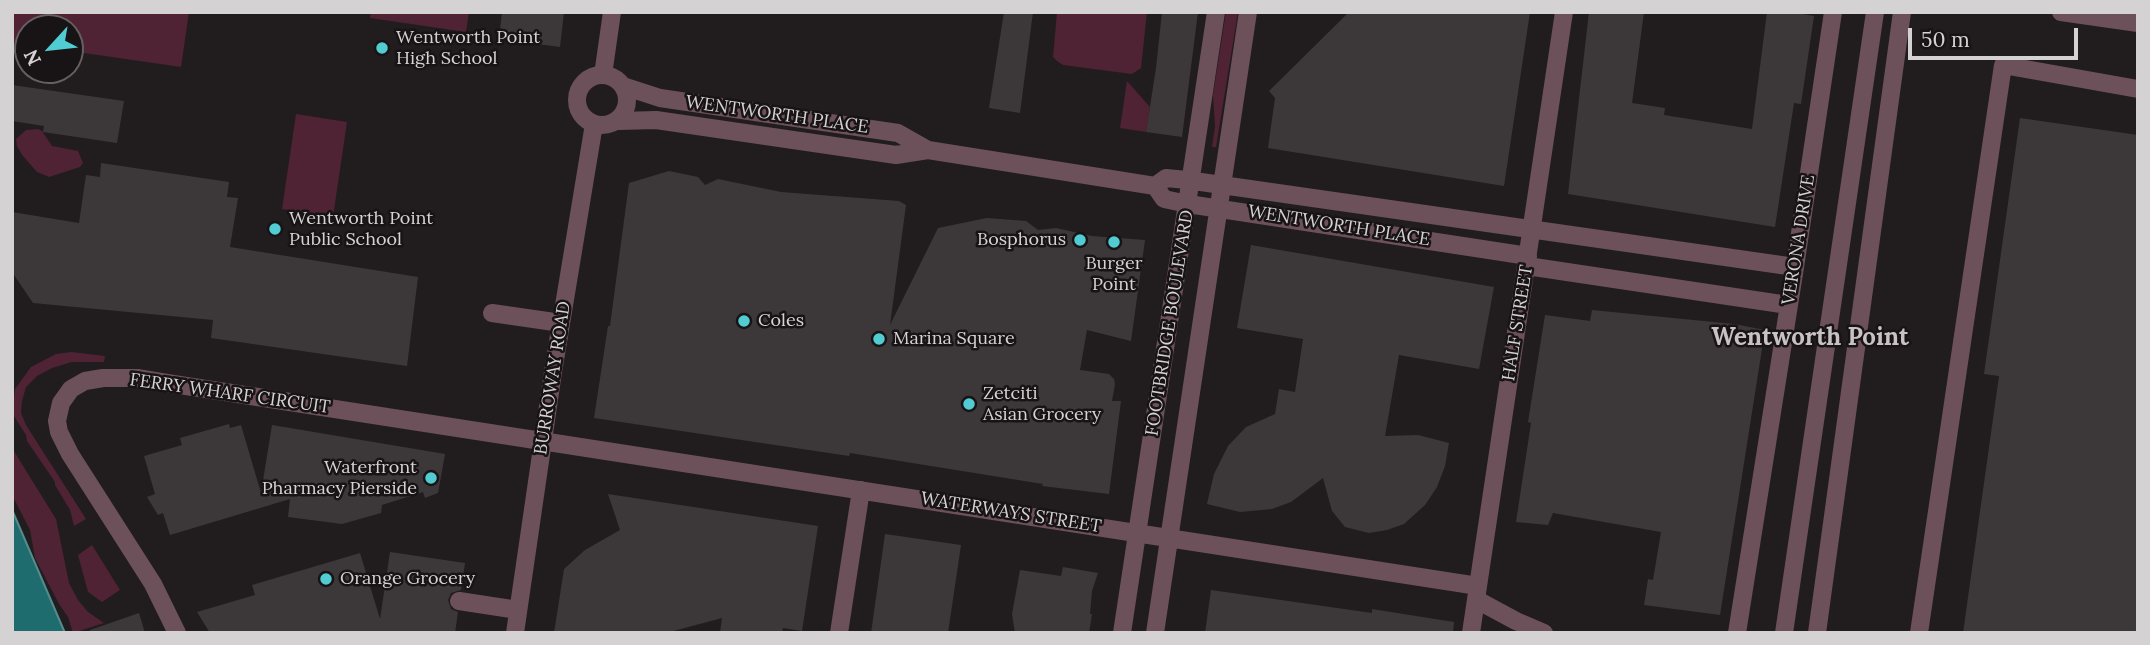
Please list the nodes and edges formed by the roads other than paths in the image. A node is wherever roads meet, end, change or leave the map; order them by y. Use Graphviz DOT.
graph roads {
  1 [pos="612,12"];
  2 [pos="1216,12"];
  3 [pos="1248,12"];
  4 [pos="1564,12"];
  5 [pos="1833,12"];
  6 [pos="1875,12"];
  7 [pos="1902,12"];
  8 [pos="2061,12"];
  9 [pos="2138,23"];
  10 [pos="603,75"];
  11 [pos="623,86"];
  12 [pos="2138,89"];
  13 [pos="618,121"];
  14 [pos="594,124"];
  15 [pos="928,150"];
  16 [pos="1192,181"];
  17 [pos="1155,186"];
  18 [pos="1220,186"];
  19 [pos="1188,204"];
  20 [pos="1217,208"];
  21 [pos="1531,230"];
  22 [pos="1528,261"];
  23 [pos="1795,267"];
  24 [pos="1834,290"];
  25 [pos="1864,294"];
  26 [pos="1788,305"];
  27 [pos="492,313"];
  28 [pos="561,323"];
  29 [pos="544,441"];
  30 [pos="862,491"];
  31 [pos="1138,532"];
  32 [pos="1169,537"];
  33 [pos="1477,593"];
  34 [pos="459,601"];
  35 [pos="518,610"];
  36 [pos="177,633"];
  37 [pos="515,633"];
  38 [pos="839,633"];
  39 [pos="1122,633"];
  40 [pos="1155,633"];
  41 [pos="1471,633"];
  42 [pos="1544,633"];
  43 [pos="1737,633"];
  44 [pos="1784,633"];
  45 [pos="1817,633"];
  46 [pos="1919,633"];
  1 -- 10 [label="street"];
  2 -- 16 [label="street, FOOTBRIDGE BOULEVARD"];
  3 -- 18 [label="street, FOOTBRIDGE BOULEVARD"];
  4 -- 21 [label="street, HALF STREET"];
  5 -- 23 [label="street, VERONA DRIVE"];
  6 -- 24 [label="street"];
  7 -- 25 [label="street"];
  8 -- 9 [label="street"];
  10 -- 11 [label="street"];
  10 -- 14 [label="street"];
  11 -- 13 [label="street"];
  11 -- 15 [label="street, WENTWORTH PLACE"];
  12 -- 46 [label="street"];
  13 -- 14 [label="street"];
  13 -- 15 [label="street, WENTWORTH PLACE"];
  14 -- 28 [label="street, BURROWAY ROAD"];
  15 -- 17 [label="street, WENTWORTH PLACE"];
  16 -- 17 [label="street, WENTWORTH PLACE"];
  16 -- 18 [label="street, WENTWORTH PLACE"];
  16 -- 19 [label="street, FOOTBRIDGE BOULEVARD"];
  17 -- 19 [label="street, WENTWORTH PLACE"];
  18 -- 20 [label="street, FOOTBRIDGE BOULEVARD"];
  18 -- 21 [label="street, WENTWORTH PLACE"];
  19 -- 20 [label="street, WENTWORTH PLACE"];
  19 -- 31 [label="street, FOOTBRIDGE BOULEVARD"];
  20 -- 22 [label="street, WENTWORTH PLACE"];
  20 -- 32 [label="street, FOOTBRIDGE BOULEVARD"];
  21 -- 22 [label="street, HALF STREET"];
  21 -- 23 [label="street, WENTWORTH PLACE"];
  22 -- 26 [label="street, WENTWORTH PLACE"];
  22 -- 33 [label="street, HALF STREET"];
  23 -- 26 [label="street, VERONA DRIVE"];
  24 -- 25 [label="street"];
  24 -- 44 [label="street"];
  25 -- 45 [label="street"];
  26 -- 43 [label="street, VERONA DRIVE"];
  27 -- 28 [label="street"];
  28 -- 29 [label="street, BURROWAY ROAD"];
  29 -- 30 [label="street, WATERWAYS STREET"];
  29 -- 35 [label="street, BURROWAY ROAD"];
  29 -- 36 [label="street, FERRY WHARF CIRCUIT"];
  30 -- 31 [label="street, WATERWAYS STREET"];
  30 -- 38 [label="street"];
  31 -- 32 [label="street, WATERWAYS STREET"];
  31 -- 39 [label="street, FOOTBRIDGE BOULEVARD"];
  32 -- 33 [label="street, WATERWAYS STREET"];
  32 -- 40 [label="street, FOOTBRIDGE BOULEVARD"];
  33 -- 41 [label="street, HALF STREET"];
  33 -- 42 [label="street, WATERWAYS STREET"];
  34 -- 35 [label="street"];
  35 -- 37 [label="street, BURROWAY ROAD"];
}
